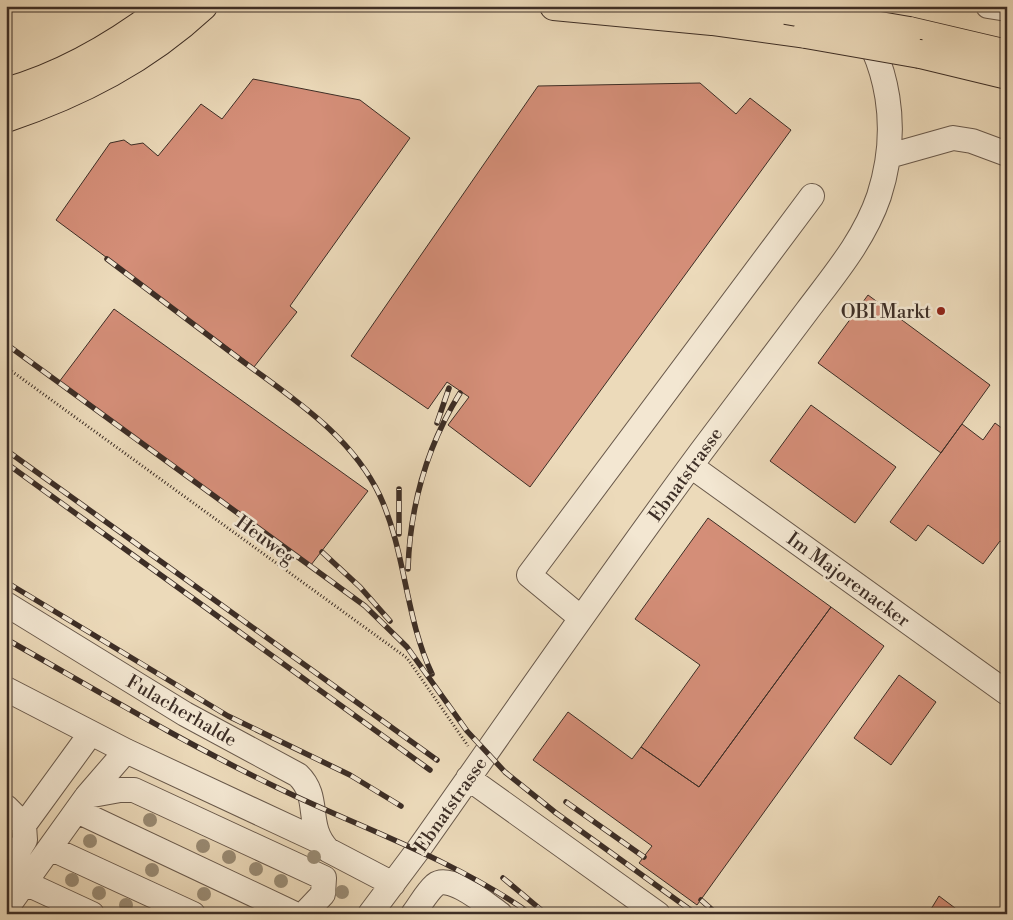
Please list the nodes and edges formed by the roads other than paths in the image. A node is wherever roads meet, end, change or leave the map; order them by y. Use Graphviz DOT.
graph roads {
  1 [pos="168,6"];
  2 [pos="203,6"];
  3 [pos="554,6"];
  4 [pos="751,6"];
  5 [pos="847,6"];
  6 [pos="988,6"];
  7 [pos="780,9"];
  8 [pos="1007,9"];
  9 [pos="914,42"];
  10 [pos="1007,54"];
  11 [pos="1007,75"];
  12 [pos="6,92"];
  13 [pos="6,118"];
  14 [pos="1007,154"];
  15 [pos="889,156"];
  16 [pos="812,196"];
  17 [pos="691,466"];
  18 [pos="6,604"];
  19 [pos="581,618"];
  20 [pos="6,689"];
  21 [pos="1007,693"];
  22 [pos="91,733"];
  23 [pos="126,751"];
  24 [pos="474,770"];
  25 [pos="82,804"];
  26 [pos="6,806"];
  27 [pos="24,825"];
  28 [pos="319,841"];
  29 [pos="50,848"];
  30 [pos="16,877"];
  31 [pos="393,884"];
  32 [pos="6,908"];
  33 [pos="92,914"];
  34 [pos="193,914"];
  35 [pos="295,914"];
  36 [pos="304,914"];
  37 [pos="370,914"];
  38 [pos="413,914"];
  39 [pos="500,914"];
  40 [pos="658,914"];
  1 -- 12 [label="highway"];
  2 -- 13 [label="highway"];
  3 -- 9 [label="highway, bridge"];
  4 -- 7 [label="highway"];
  5 -- 15 [label="street, Ebnatstrasse"];
  6 -- 8 [label="street"];
  7 -- 9 [label="highway, bridge"];
  9 -- 10 [label="highway"];
  9 -- 11 [label="highway"];
  14 -- 15 [label="street"];
  15 -- 17 [label="street, Ebnatstrasse"];
  16 -- 19 [label="street"];
  17 -- 19 [label="street, Ebnatstrasse"];
  17 -- 21 [label="street, Im Majorenacker"];
  18 -- 28 [label="street, Fulacherhalde"];
  19 -- 24 [label="street, Ebnatstrasse"];
  20 -- 22 [label="street"];
  22 -- 23 [label="street"];
  22 -- 27 [label="street"];
  23 -- 25 [label="street"];
  23 -- 28 [label="street"];
  24 -- 31 [label="street, Ebnatstrasse"];
  24 -- 40 [label="street"];
  25 -- 29 [label="street"];
  25 -- 35 [label="street"];
  25 -- 36 [label="street"];
  26 -- 27 [label="street"];
  27 -- 30 [label="street"];
  28 -- 31 [label="street"];
  29 -- 30 [label="street"];
  29 -- 34 [label="street"];
  30 -- 32 [label="street"];
  30 -- 33 [label="street"];
  31 -- 37 [label="street, Ebnatstrasse"];
  38 -- 39 [label="street"];
}
